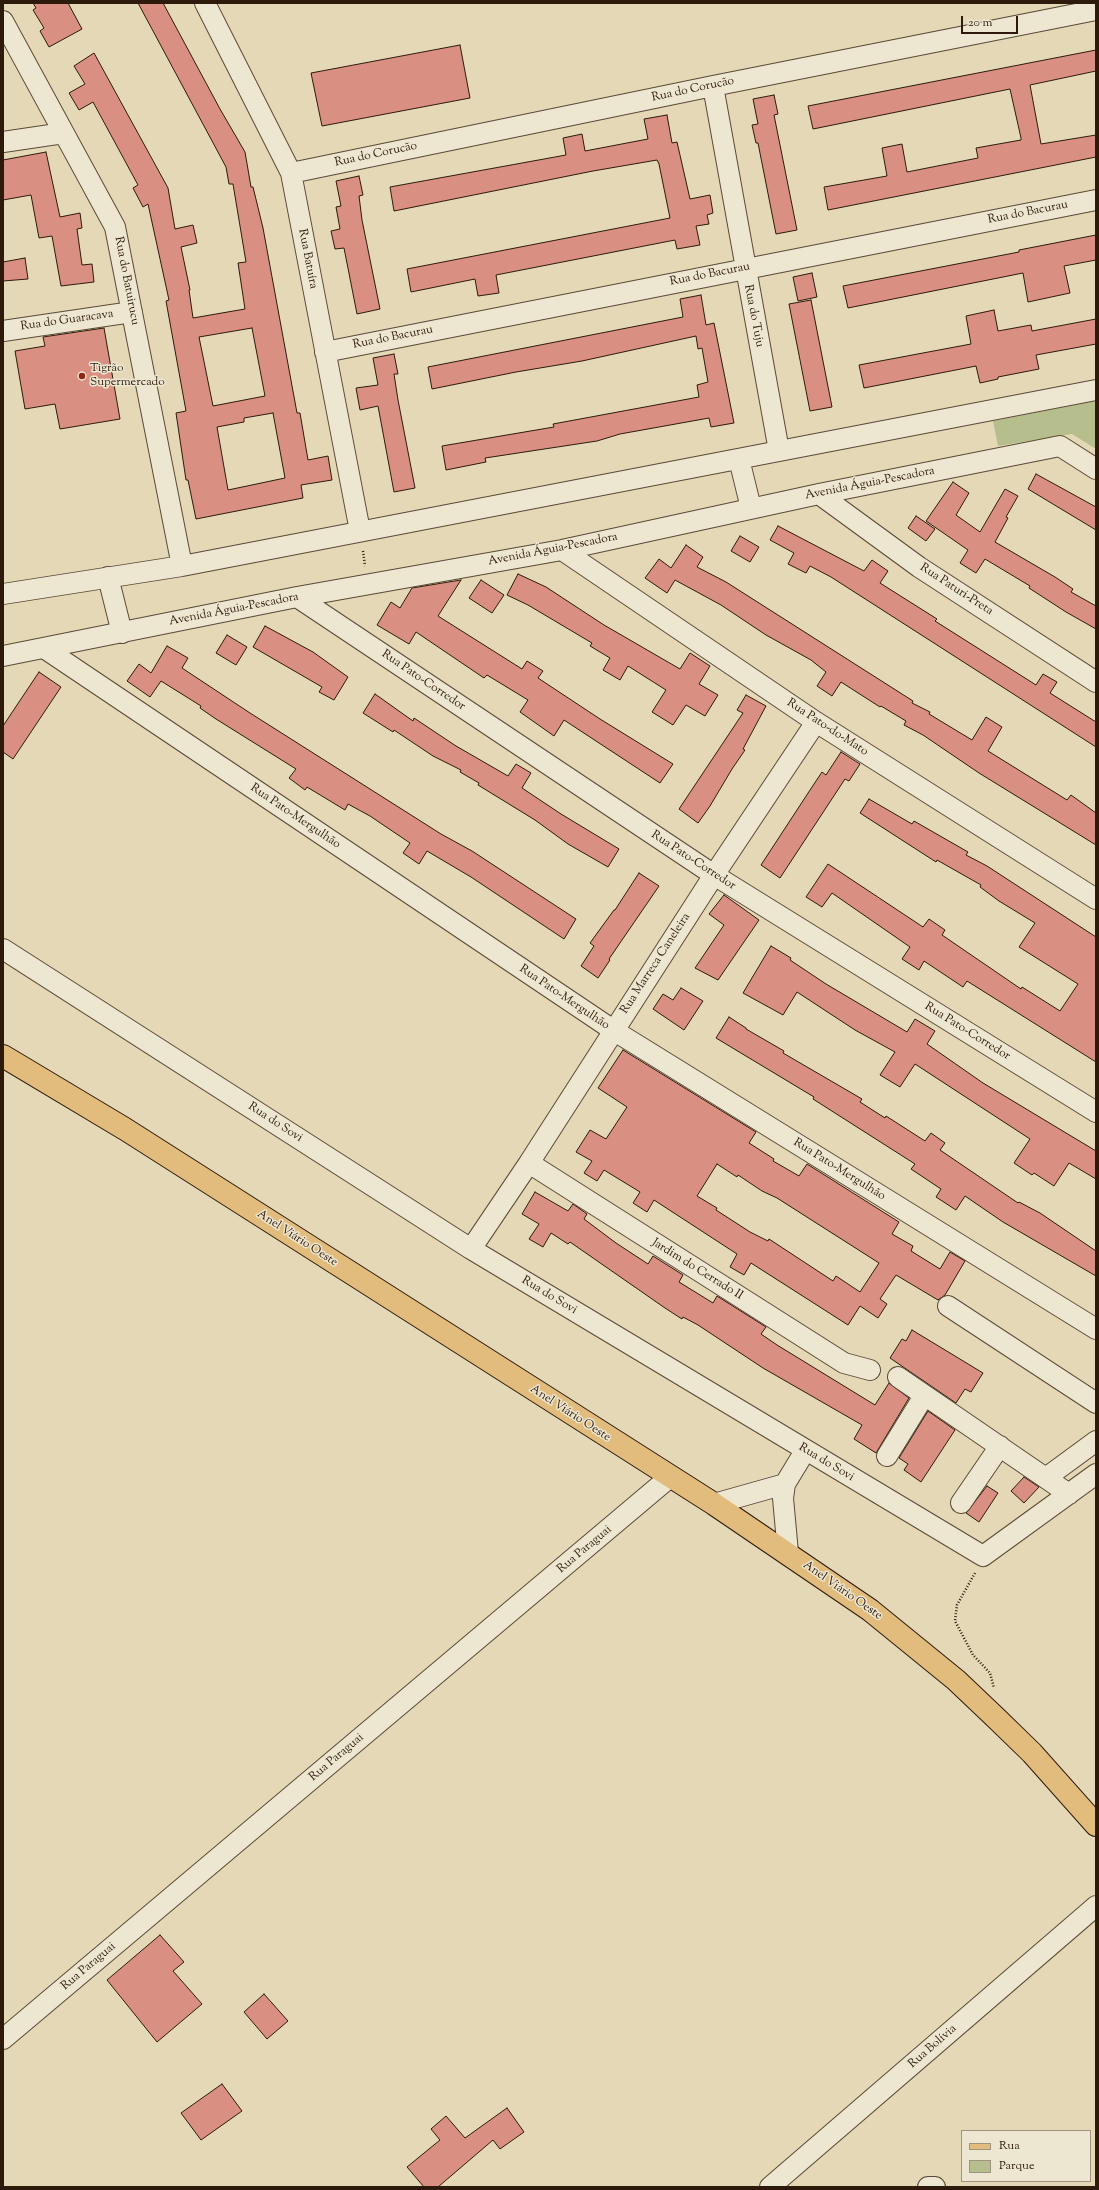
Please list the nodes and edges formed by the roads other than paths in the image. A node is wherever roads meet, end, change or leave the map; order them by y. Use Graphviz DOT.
graph roads {
  1 [pos="205,3"];
  2 [pos="1096,10"];
  3 [pos="3,21"];
  4 [pos="713,86"];
  5 [pos="64,133"];
  6 [pos="3,142"];
  7 [pos="291,173"];
  8 [pos="1096,200"];
  9 [pos="744,268"];
  10 [pos="132,312"];
  11 [pos="3,331"];
  12 [pos="325,352"];
  13 [pos="1096,390"];
  14 [pos="779,451"];
  15 [pos="739,458"];
  16 [pos="1096,469"];
  17 [pos="819,494"];
  18 [pos="751,508"];
  19 [pos="360,531"];
  20 [pos="562,550"];
  21 [pos="182,566"];
  22 [pos="108,577"];
  23 [pos="3,594"];
  24 [pos="297,597"];
  25 [pos="122,633"];
  26 [pos="44,648"];
  27 [pos="3,656"];
  28 [pos="1096,682"];
  29 [pos="816,722"];
  30 [pos="714,875"];
  31 [pos="1096,899"];
  32 [pos="3,950"];
  33 [pos="613,1030"];
  34 [pos="3,1056"];
  35 [pos="1096,1112"];
  36 [pos="529,1163"];
  37 [pos="472,1248"];
  38 [pos="948,1306"];
  39 [pos="1096,1329"];
  40 [pos="870,1370"];
  41 [pos="898,1377"];
  42 [pos="924,1396"];
  43 [pos="1096,1403"];
  44 [pos="1096,1441"];
  45 [pos="1000,1446"];
  46 [pos="805,1451"];
  47 [pos="887,1456"];
  48 [pos="1096,1474"];
  49 [pos="670,1477"];
  50 [pos="1047,1477"];
  51 [pos="785,1484"];
  52 [pos="1069,1494"];
  53 [pos="961,1503"];
  54 [pos="714,1504"];
  55 [pos="788,1553"];
  56 [pos="1096,1824"];
  57 [pos="1096,1906"];
  58 [pos="3,2039"];
  59 [pos="770,2187"];
  60 [pos="928,2187"];
  61 [pos="935,2187"];
  1 -- 7 [label="street, Rua Batuíra"];
  2 -- 4 [label="street, Rua do Corucão"];
  3 -- 5 [label="street, Rua do Batuirucu"];
  4 -- 7 [label="street, Rua do Corucão"];
  4 -- 9 [label="street, Rua do Tuju"];
  5 -- 6 [label="street"];
  5 -- 10 [label="street, Rua do Batuirucu"];
  7 -- 12 [label="street, Rua Batuíra"];
  8 -- 9 [label="street, Rua do Bacurau"];
  9 -- 12 [label="street, Rua do Bacurau"];
  9 -- 14 [label="street, Rua do Tuju"];
  10 -- 11 [label="street, Rua do Guaracava"];
  10 -- 21 [label="street, Rua do Batuirucu"];
  12 -- 19 [label="street, Rua Batuíra"];
  13 -- 14 [label="street"];
  14 -- 15 [label="street"];
  15 -- 18 [label="street"];
  15 -- 19 [label="street"];
  16 -- 17 [label="street, Avenida Águia-Pescadora"];
  17 -- 18 [label="street, Avenida Águia-Pescadora"];
  17 -- 28 [label="street, Rua Paturi-Preta"];
  18 -- 20 [label="street, Avenida Águia-Pescadora"];
  19 -- 21 [label="street"];
  20 -- 24 [label="street, Avenida Águia-Pescadora"];
  20 -- 29 [label="street, Rua Pato-do-Mato"];
  21 -- 22 [label="street"];
  22 -- 23 [label="street"];
  22 -- 25 [label="street"];
  24 -- 25 [label="street, Avenida Águia-Pescadora"];
  24 -- 30 [label="street, Rua Pato-Corredor"];
  25 -- 26 [label="street, Avenida Águia-Pescadora"];
  26 -- 27 [label="street, Avenida Águia-Pescadora"];
  26 -- 33 [label="street, Rua Pato-Mergulhão"];
  29 -- 30 [label="street, Rua Marreca Caneleira"];
  29 -- 31 [label="street, Rua Pato-do-Mato"];
  30 -- 33 [label="street, Rua Marreca Caneleira"];
  30 -- 35 [label="street, Rua Pato-Corredor"];
  32 -- 37 [label="street, Rua do Sovi"];
  33 -- 36 [label="street, Rua Marreca Caneleira"];
  33 -- 39 [label="street, Rua Pato-Mergulhão"];
  34 -- 49 [label="main road, Anel Viário Oeste"];
  36 -- 37 [label="street, Rua Marreca Caneleira"];
  36 -- 40 [label="street, Jardim do Cerrado II"];
  37 -- 46 [label="street, Rua do Sovi"];
  38 -- 43 [label="street"];
  41 -- 42 [label="street"];
  42 -- 45 [label="street"];
  42 -- 47 [label="street"];
  44 -- 50 [label="street"];
  45 -- 50 [label="street"];
  45 -- 53 [label="street"];
  46 -- 51 [label="street"];
  46 -- 52 [label="street, Rua do Sovi"];
  48 -- 52 [label="street"];
  49 -- 54 [label="main road, Anel Viário Oeste"];
  49 -- 58 [label="street, Rua Paraguai"];
  50 -- 52 [label="street"];
  51 -- 54 [label="street"];
  51 -- 55 [label="street"];
  54 -- 55 [label="main road, Anel Viário Oeste"];
  55 -- 56 [label="main road, Anel Viário Oeste"];
  57 -- 59 [label="street, Rua Bolívia"];
  60 -- 61 [label="street"];
}
